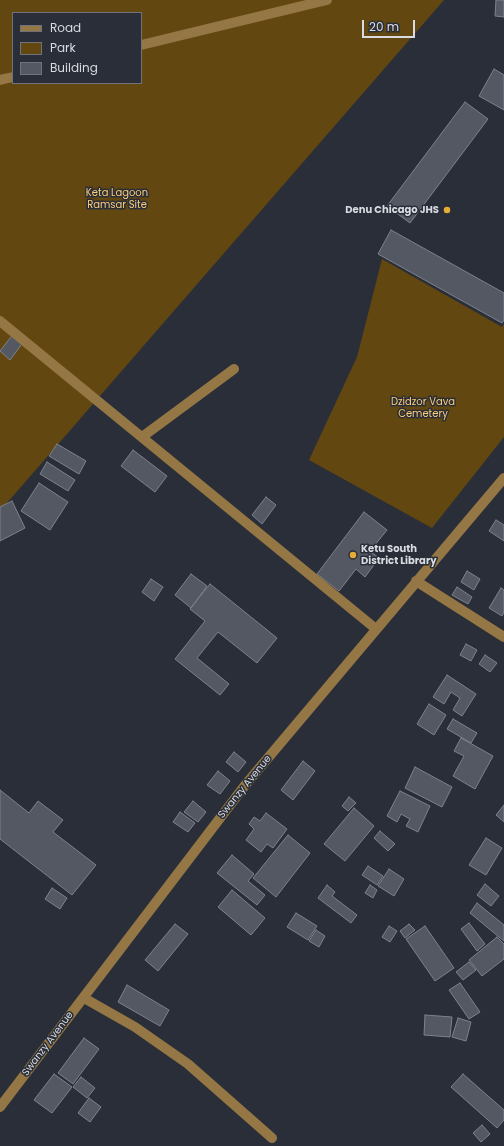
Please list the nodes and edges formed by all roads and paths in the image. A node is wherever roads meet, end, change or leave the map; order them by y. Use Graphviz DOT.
graph roads {
  1 [pos="327,0"];
  2 [pos="142,45"];
  3 [pos="12,77"];
  4 [pos="0,80"];
  5 [pos="0,321"];
  6 [pos="234,369"];
  7 [pos="142,438"];
  8 [pos="504,478"];
  9 [pos="416,581"];
  10 [pos="376,629"];
  11 [pos="504,637"];
  12 [pos="84,998"];
  13 [pos="0,1107"];
  14 [pos="272,1138"];
  1 -- 2 [label="street"];
  3 -- 4 [label="street"];
  5 -- 7 [label="street"];
  6 -- 7 [label="street"];
  7 -- 10 [label="street"];
  8 -- 9 [label="street, Swanzy Avenue"];
  9 -- 10 [label="street, Swanzy Avenue"];
  9 -- 11 [label="street"];
  10 -- 12 [label="street, Swanzy Avenue"];
  12 -- 13 [label="street, Swanzy Avenue"];
  12 -- 14 [label="street"];
}
